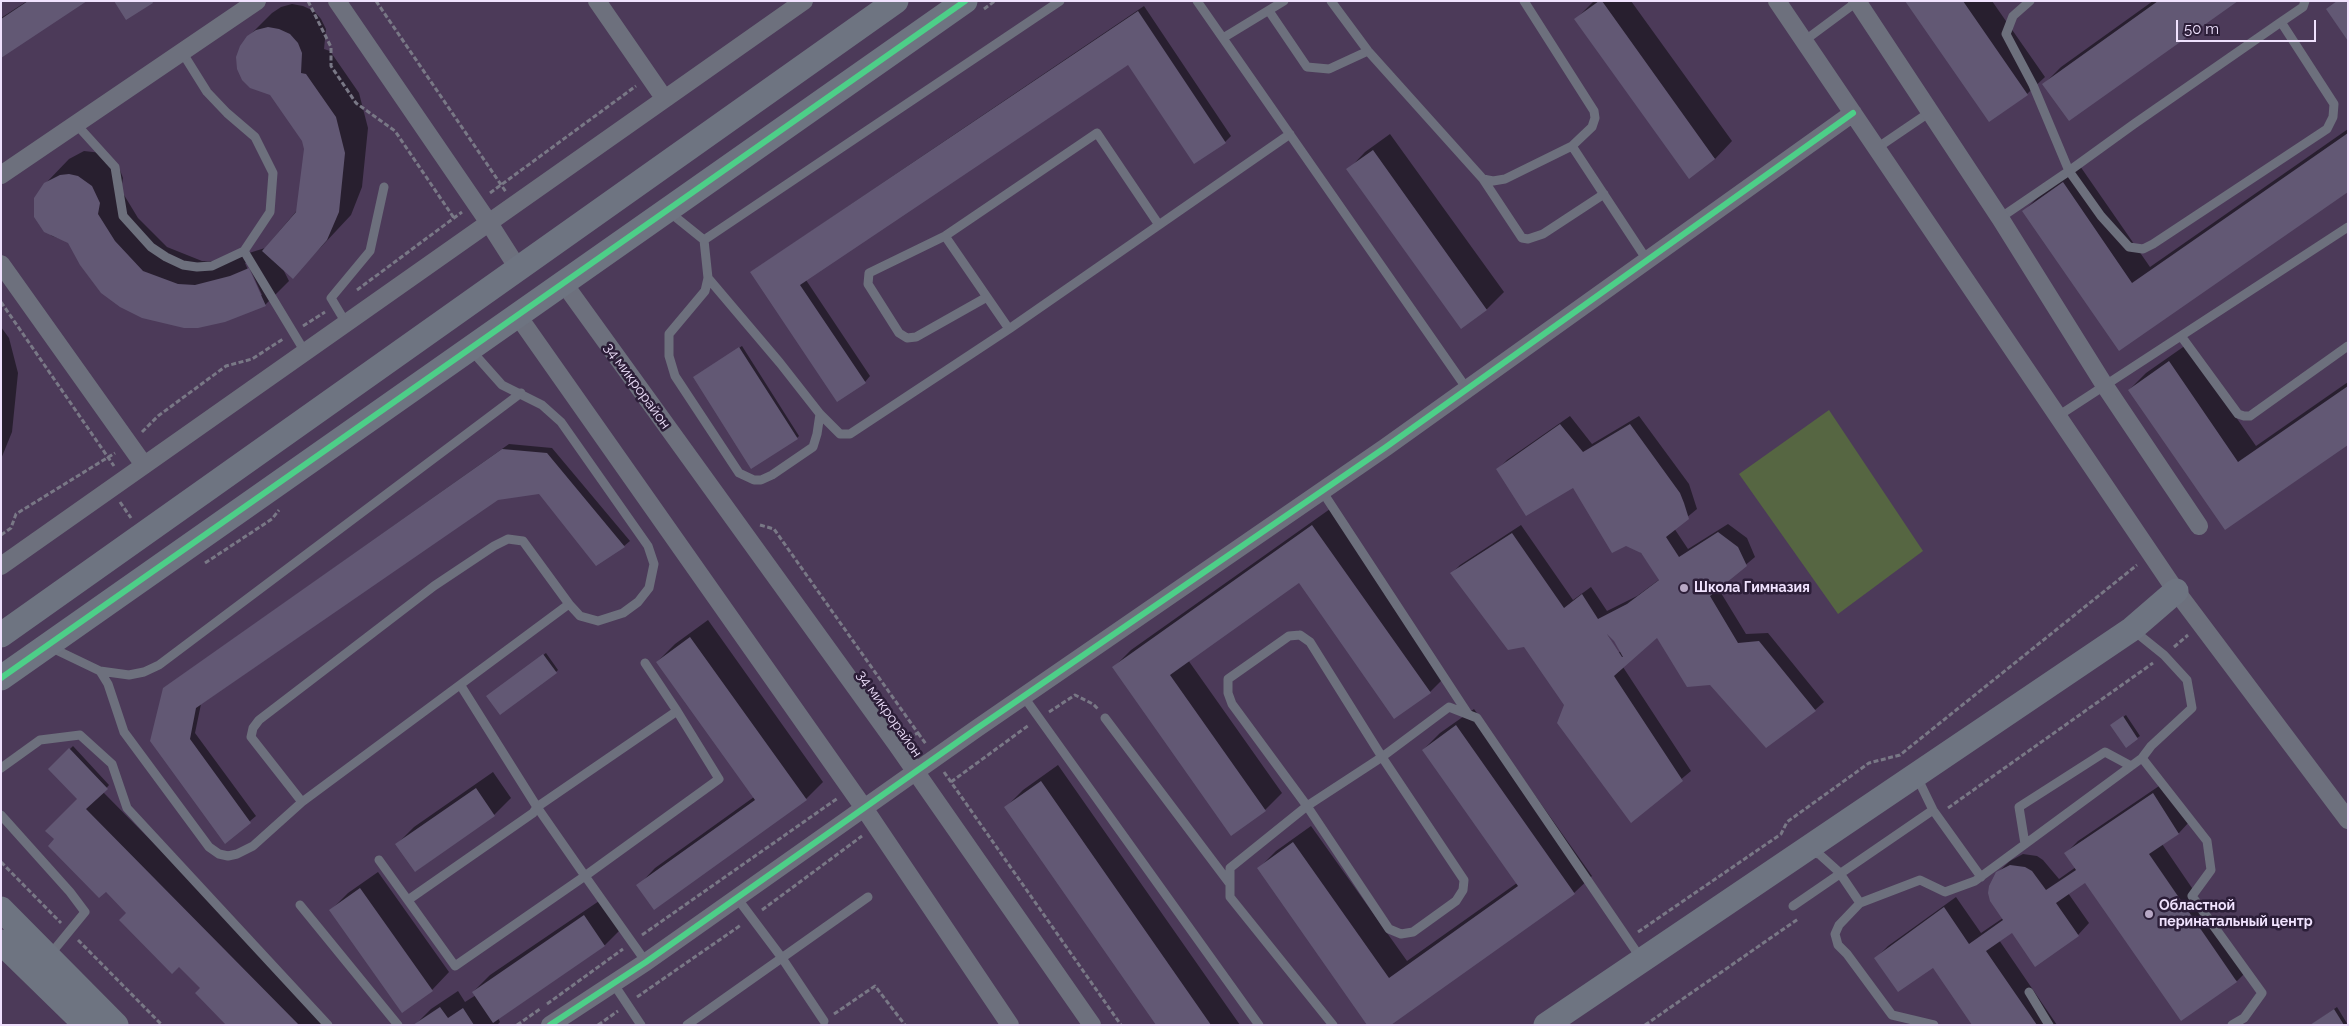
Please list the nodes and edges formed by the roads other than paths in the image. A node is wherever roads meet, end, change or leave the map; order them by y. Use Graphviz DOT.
graph roads {
  1 [pos="256,1"];
  2 [pos="337,1"];
  3 [pos="597,1"];
  4 [pos="804,1"];
  5 [pos="896,1"];
  6 [pos="965,1"];
  7 [pos="1060,1"];
  8 [pos="1197,1"];
  9 [pos="1284,1"];
  10 [pos="1332,1"];
  11 [pos="1524,1"];
  12 [pos="1777,1"];
  13 [pos="1858,1"];
  14 [pos="2030,1"];
  15 [pos="2305,1"];
  16 [pos="1269,11"];
  17 [pos="2281,22"];
  18 [pos="1223,38"];
  19 [pos="1804,41"];
  20 [pos="1368,51"];
  21 [pos="182,52"];
  22 [pos="664,98"];
  23 [pos="1853,112"];
  24 [pos="1930,112"];
  25 [pos="76,124"];
  26 [pos="1290,134"];
  27 [pos="1572,146"];
  28 [pos="1877,148"];
  29 [pos="2068,171"];
  30 [pos="1,175"];
  31 [pos="1482,180"];
  32 [pos="384,187"];
  33 [pos="1604,194"];
  34 [pos="668,211"];
  35 [pos="2000,218"];
  36 [pos="489,223"];
  37 [pos="1159,225"];
  38 [pos="2348,227"];
  39 [pos="945,236"];
  40 [pos="704,240"];
  41 [pos="244,251"];
  42 [pos="1647,260"];
  43 [pos="1,264"];
  44 [pos="519,270"];
  45 [pos="708,278"];
  46 [pos="565,285"];
  47 [pos="987,297"];
  48 [pos="518,316"];
  49 [pos="346,323"];
  50 [pos="1009,329"];
  51 [pos="2181,336"];
  52 [pos="2348,346"];
  53 [pos="470,349"];
  54 [pos="305,352"];
  55 [pos="2105,386"];
  56 [pos="1467,389"];
  57 [pos="521,393"];
  58 [pos="820,414"];
  59 [pos="2058,416"];
  60 [pos="144,465"];
  61 [pos="1322,491"];
  62 [pos="2199,526"];
  63 [pos="1,566"];
  64 [pos="2176,591"];
  65 [pos="570,604"];
  66 [pos="2132,629"];
  67 [pos="1,635"];
  68 [pos="48,646"];
  69 [pos="645,663"];
  70 [pos="100,671"];
  71 [pos="1,678"];
  72 [pos="461,686"];
  73 [pos="1024,697"];
  74 [pos="677,711"];
  75 [pos="1468,714"];
  76 [pos="1106,718"];
  77 [pos="1382,757"];
  78 [pos="2142,758"];
  79 [pos="2131,766"];
  80 [pos="1,768"];
  81 [pos="916,773"];
  82 [pos="1916,775"];
  83 [pos="302,802"];
  84 [pos="1307,806"];
  85 [pos="537,807"];
  86 [pos="864,808"];
  87 [pos="1933,810"];
  88 [pos="1,815"];
  89 [pos="2348,820"];
  90 [pos="2025,844"];
  91 [pos="1804,850"];
  92 [pos="379,860"];
  93 [pos="1839,872"];
  94 [pos="585,876"];
  95 [pos="1980,878"];
  96 [pos="1230,885"];
  97 [pos="868,897"];
  98 [pos="737,898"];
  99 [pos="408,900"];
  100 [pos="1860,903"];
  101 [pos="300,905"];
  102 [pos="1793,906"];
  103 [pos="1,909"];
  104 [pos="1,942"];
  105 [pos="49,956"];
  106 [pos="782,958"];
  107 [pos="1642,960"];
  108 [pos="646,962"];
  109 [pos="613,983"];
  110 [pos="2029,992"];
  111 [pos="824,1021"];
  112 [pos="86,1025"];
  113 [pos="116,1025"];
  114 [pos="328,1025"];
  115 [pos="398,1025"];
  116 [pos="550,1025"];
  117 [pos="642,1025"];
  118 [pos="687,1025"];
  119 [pos="1010,1025"];
  120 [pos="1092,1025"];
  121 [pos="1259,1025"];
  122 [pos="1333,1025"];
  123 [pos="1546,1025"];
  124 [pos="1934,1025"];
  125 [pos="2049,1025"];
  126 [pos="2232,1025"];
  1 -- 21 [label="street"];
  2 -- 36 [label="street"];
  3 -- 22 [label="street"];
  4 -- 22 [label="street"];
  5 -- 44 [label="street"];
  6 -- 34 [label="street"];
  7 -- 40 [label="lane"];
  8 -- 18 [label="lane"];
  9 -- 16 [label="lane"];
  10 -- 20 [label="lane"];
  11 -- 27 [label="lane"];
  12 -- 19 [label="street"];
  13 -- 19 [label="lane"];
  13 -- 24 [label="street"];
  14 -- 29 [label="lane"];
  15 -- 17 [label="lane"];
  16 -- 18 [label="lane"];
  16 -- 20 [label="lane"];
  17 -- 29 [label="lane"];
  17 -- 29 [label="lane"];
  18 -- 26 [label="lane"];
  19 -- 23 [label="street"];
  20 -- 31 [label="lane"];
  21 -- 25 [label="street"];
  21 -- 41 [label="lane"];
  22 -- 36 [label="street"];
  23 -- 28 [label="street"];
  23 -- 42 [label="street"];
  24 -- 28 [label="lane"];
  24 -- 35 [label="street"];
  25 -- 30 [label="street"];
  25 -- 41 [label="lane"];
  26 -- 37 [label="lane"];
  26 -- 56 [label="lane"];
  27 -- 31 [label="lane"];
  27 -- 33 [label="lane"];
  28 -- 59 [label="street"];
  29 -- 35 [label="lane"];
  31 -- 33 [label="lane"];
  32 -- 49 [label="lane"];
  33 -- 42 [label="lane"];
  34 -- 40 [label="lane"];
  34 -- 46 [label="street"];
  35 -- 55 [label="street"];
  36 -- 44 [label="street"];
  36 -- 49 [label="street"];
  37 -- 39 [label="lane"];
  37 -- 50 [label="lane"];
  38 -- 51 [label="lane"];
  39 -- 47 [label="lane"];
  39 -- 47 [label="lane"];
  40 -- 45 [label="lane"];
  41 -- 54 [label="lane"];
  42 -- 56 [label="street"];
  43 -- 60 [label="street"];
  44 -- 67 [label="street"];
  45 -- 58 [label="lane"];
  45 -- 58 [label="lane"];
  46 -- 48 [label="street"];
  46 -- 81 [label="street, 34 микрорайон"];
  47 -- 50 [label="lane"];
  48 -- 53 [label="street"];
  48 -- 86 [label="street"];
  49 -- 54 [label="street"];
  50 -- 58 [label="lane"];
  51 -- 52 [label="lane"];
  51 -- 55 [label="lane"];
  53 -- 57 [label="lane"];
  53 -- 68 [label="street"];
  54 -- 60 [label="street"];
  55 -- 59 [label="lane"];
  55 -- 62 [label="street"];
  56 -- 61 [label="street"];
  57 -- 65 [label="lane"];
  57 -- 70 [label="lane"];
  59 -- 64 [label="street"];
  60 -- 63 [label="street"];
  61 -- 73 [label="street"];
  61 -- 75 [label="lane"];
  64 -- 66 [label="street"];
  64 -- 89 [label="street"];
  65 -- 72 [label="lane"];
  65 -- 83 [label="lane"];
  66 -- 78 [label="lane"];
  66 -- 82 [label="street"];
  68 -- 70 [label="lane"];
  68 -- 71 [label="street"];
  69 -- 74 [label="lane"];
  70 -- 83 [label="lane"];
  72 -- 83 [label="lane"];
  72 -- 85 [label="lane"];
  73 -- 81 [label="street"];
  73 -- 121 [label="lane"];
  74 -- 85 [label="lane"];
  74 -- 94 [label="lane"];
  75 -- 77 [label="lane"];
  75 -- 107 [label="lane"];
  76 -- 96 [label="lane"];
  77 -- 84 [label="lane"];
  77 -- 84 [label="lane"];
  77 -- 84 [label="lane"];
  78 -- 79 [label="lane"];
  78 -- 126 [label="lane"];
  79 -- 90 [label="lane"];
  79 -- 90 [label="lane"];
  80 -- 114 [label="lane"];
  81 -- 86 [label="street"];
  81 -- 120 [label="street, 34 микрорайон"];
  82 -- 87 [label="lane"];
  82 -- 91 [label="street"];
  84 -- 96 [label="lane"];
  85 -- 94 [label="lane"];
  85 -- 99 [label="lane"];
  86 -- 98 [label="street"];
  86 -- 119 [label="street"];
  87 -- 93 [label="lane"];
  87 -- 95 [label="lane"];
  88 -- 105 [label="lane"];
  90 -- 95 [label="lane"];
  91 -- 93 [label="lane"];
  91 -- 107 [label="street"];
  92 -- 99 [label="lane"];
  93 -- 100 [label="lane"];
  93 -- 102 [label="lane"];
  94 -- 99 [label="lane"];
  94 -- 108 [label="lane"];
  95 -- 100 [label="lane"];
  96 -- 122 [label="lane"];
  97 -- 106 [label="lane"];
  98 -- 106 [label="lane"];
  98 -- 108 [label="street"];
  100 -- 124 [label="lane"];
  101 -- 115 [label="lane"];
  103 -- 105 [label="street"];
  104 -- 112 [label="street"];
  105 -- 113 [label="street"];
  106 -- 111 [label="lane"];
  106 -- 118 [label="lane"];
  107 -- 123 [label="street"];
  108 -- 109 [label="street"];
  109 -- 116 [label="street"];
  109 -- 117 [label="lane"];
  110 -- 125 [label="lane"];
}
